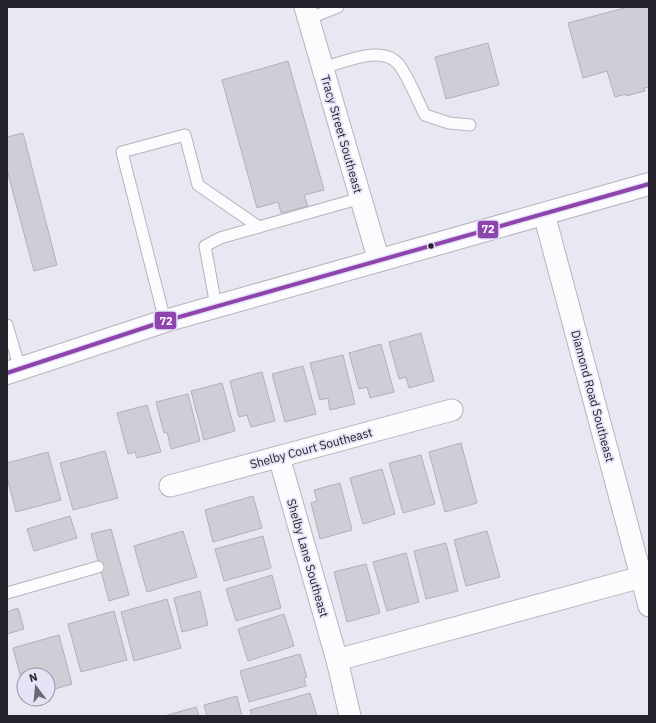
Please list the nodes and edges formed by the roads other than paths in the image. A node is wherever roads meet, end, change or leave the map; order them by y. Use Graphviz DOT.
graph roads {
  1 [pos="338,7"];
  2 [pos="306,13"];
  3 [pos="323,68"];
  4 [pos="470,125"];
  5 [pos="649,184"];
  6 [pos="360,198"];
  7 [pos="544,214"];
  8 [pos="259,227"];
  9 [pos="379,261"];
  10 [pos="216,306"];
  11 [pos="165,321"];
  12 [pos="7,325"];
  13 [pos="13,371"];
  14 [pos="452,410"];
  15 [pos="279,456"];
  16 [pos="170,486"];
  17 [pos="98,567"];
  18 [pos="645,577"];
  19 [pos="7,593"];
  20 [pos="649,606"];
  21 [pos="337,660"];
  22 [pos="350,716"];
  1 -- 2 [label="lane"];
  2 -- 3 [label="street, Tracy Street Southeast"];
  3 -- 4 [label="lane"];
  3 -- 6 [label="street, Tracy Street Southeast"];
  5 -- 7 [label="street"];
  6 -- 8 [label="lane"];
  6 -- 9 [label="street, Tracy Street Southeast"];
  7 -- 9 [label="street"];
  7 -- 18 [label="street, Diamond Road Southeast"];
  8 -- 10 [label="lane"];
  8 -- 11 [label="lane"];
  9 -- 10 [label="street"];
  10 -- 11 [label="street"];
  11 -- 13 [label="street"];
  12 -- 13 [label="lane"];
  14 -- 15 [label="street, Shelby Court Southeast"];
  15 -- 16 [label="street, Shelby Court Southeast"];
  15 -- 21 [label="street, Shelby Lane Southeast"];
  17 -- 19 [label="lane"];
  18 -- 20 [label="street, Diamond Road Southeast"];
  18 -- 21 [label="street"];
  21 -- 22 [label="street, Shelby Lane Southeast"];
}
